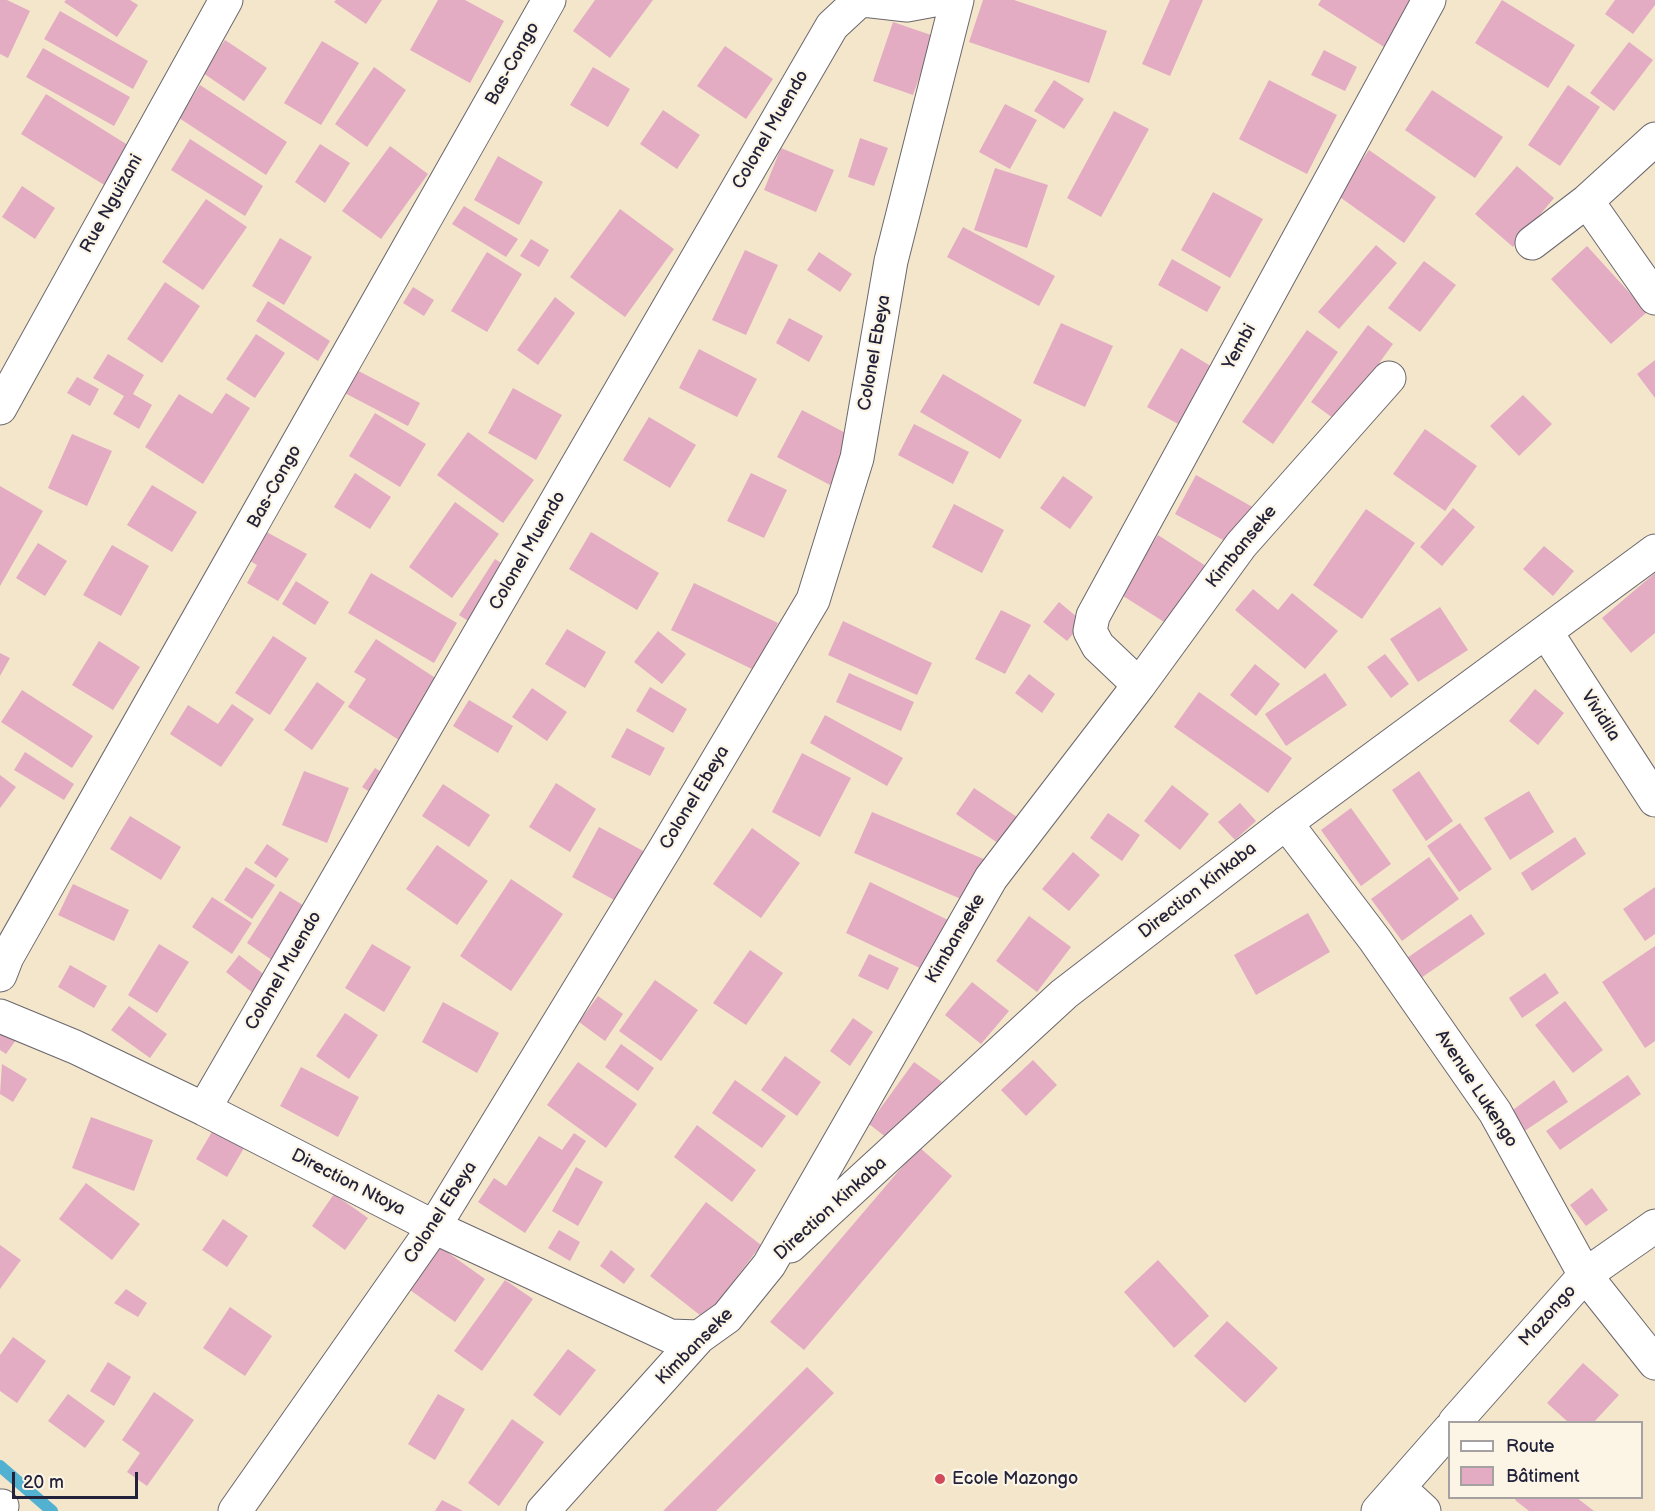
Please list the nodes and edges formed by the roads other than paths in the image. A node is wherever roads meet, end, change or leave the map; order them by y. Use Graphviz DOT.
graph roads {
  1 [pos="226,0"];
  2 [pos="549,0"];
  3 [pos="862,0"];
  4 [pos="934,0"];
  5 [pos="957,0"];
  6 [pos="1429,0"];
  7 [pos="1655,139"];
  8 [pos="1587,201"];
  9 [pos="1532,243"];
  10 [pos="1655,298"];
  11 [pos="1389,378"];
  12 [pos="0,408"];
  13 [pos="1655,551"];
  14 [pos="1546,632"];
  15 [pos="1139,685"];
  16 [pos="1655,800"];
  17 [pos="1286,823"];
  18 [pos="0,975"];
  19 [pos="0,1017"];
  20 [pos="204,1109"];
  21 [pos="1655,1226"];
  22 [pos="434,1227"];
  23 [pos="769,1265"];
  24 [pos="1585,1275"];
  25 [pos="699,1337"];
  26 [pos="1655,1363"];
  27 [pos="1456,1421"];
  28 [pos="1448,1430"];
  29 [pos="1389,1499"];
  30 [pos="235,1511"];
  31 [pos="543,1511"];
  32 [pos="1424,1511"];
  1 -- 12 [label="street, Rue Nguizani"];
  2 -- 18 [label="street, Bas-Congo"];
  3 -- 4 [label="street, Colonel Muendo"];
  3 -- 20 [label="street, Colonel Muendo"];
  5 -- 22 [label="street, Colonel Ebeya"];
  6 -- 15 [label="street, Yembi"];
  7 -- 8 [label="street"];
  8 -- 9 [label="street"];
  8 -- 10 [label="street"];
  11 -- 15 [label="street, Kimbanseke"];
  13 -- 14 [label="street, Direction Kinkaba"];
  14 -- 16 [label="street, Vividila"];
  14 -- 17 [label="street, Direction Kinkaba"];
  15 -- 23 [label="street, Kimbanseke"];
  17 -- 23 [label="street, Direction Kinkaba"];
  17 -- 24 [label="street, Avenue Lukengo"];
  19 -- 20 [label="street, Direction Ntoya"];
  20 -- 22 [label="street, Direction Ntoya"];
  21 -- 24 [label="street, Mazongo"];
  22 -- 25 [label="street, Direction Ntoya"];
  22 -- 30 [label="street, Colonel Ebeya"];
  23 -- 25 [label="street, Kimbanseke"];
  24 -- 26 [label="street, Avenue Lukengo"];
  24 -- 27 [label="street, Mazongo"];
  25 -- 31 [label="street, Kimbanseke"];
  28 -- 29 [label="street"];
  29 -- 32 [label="street"];
}
